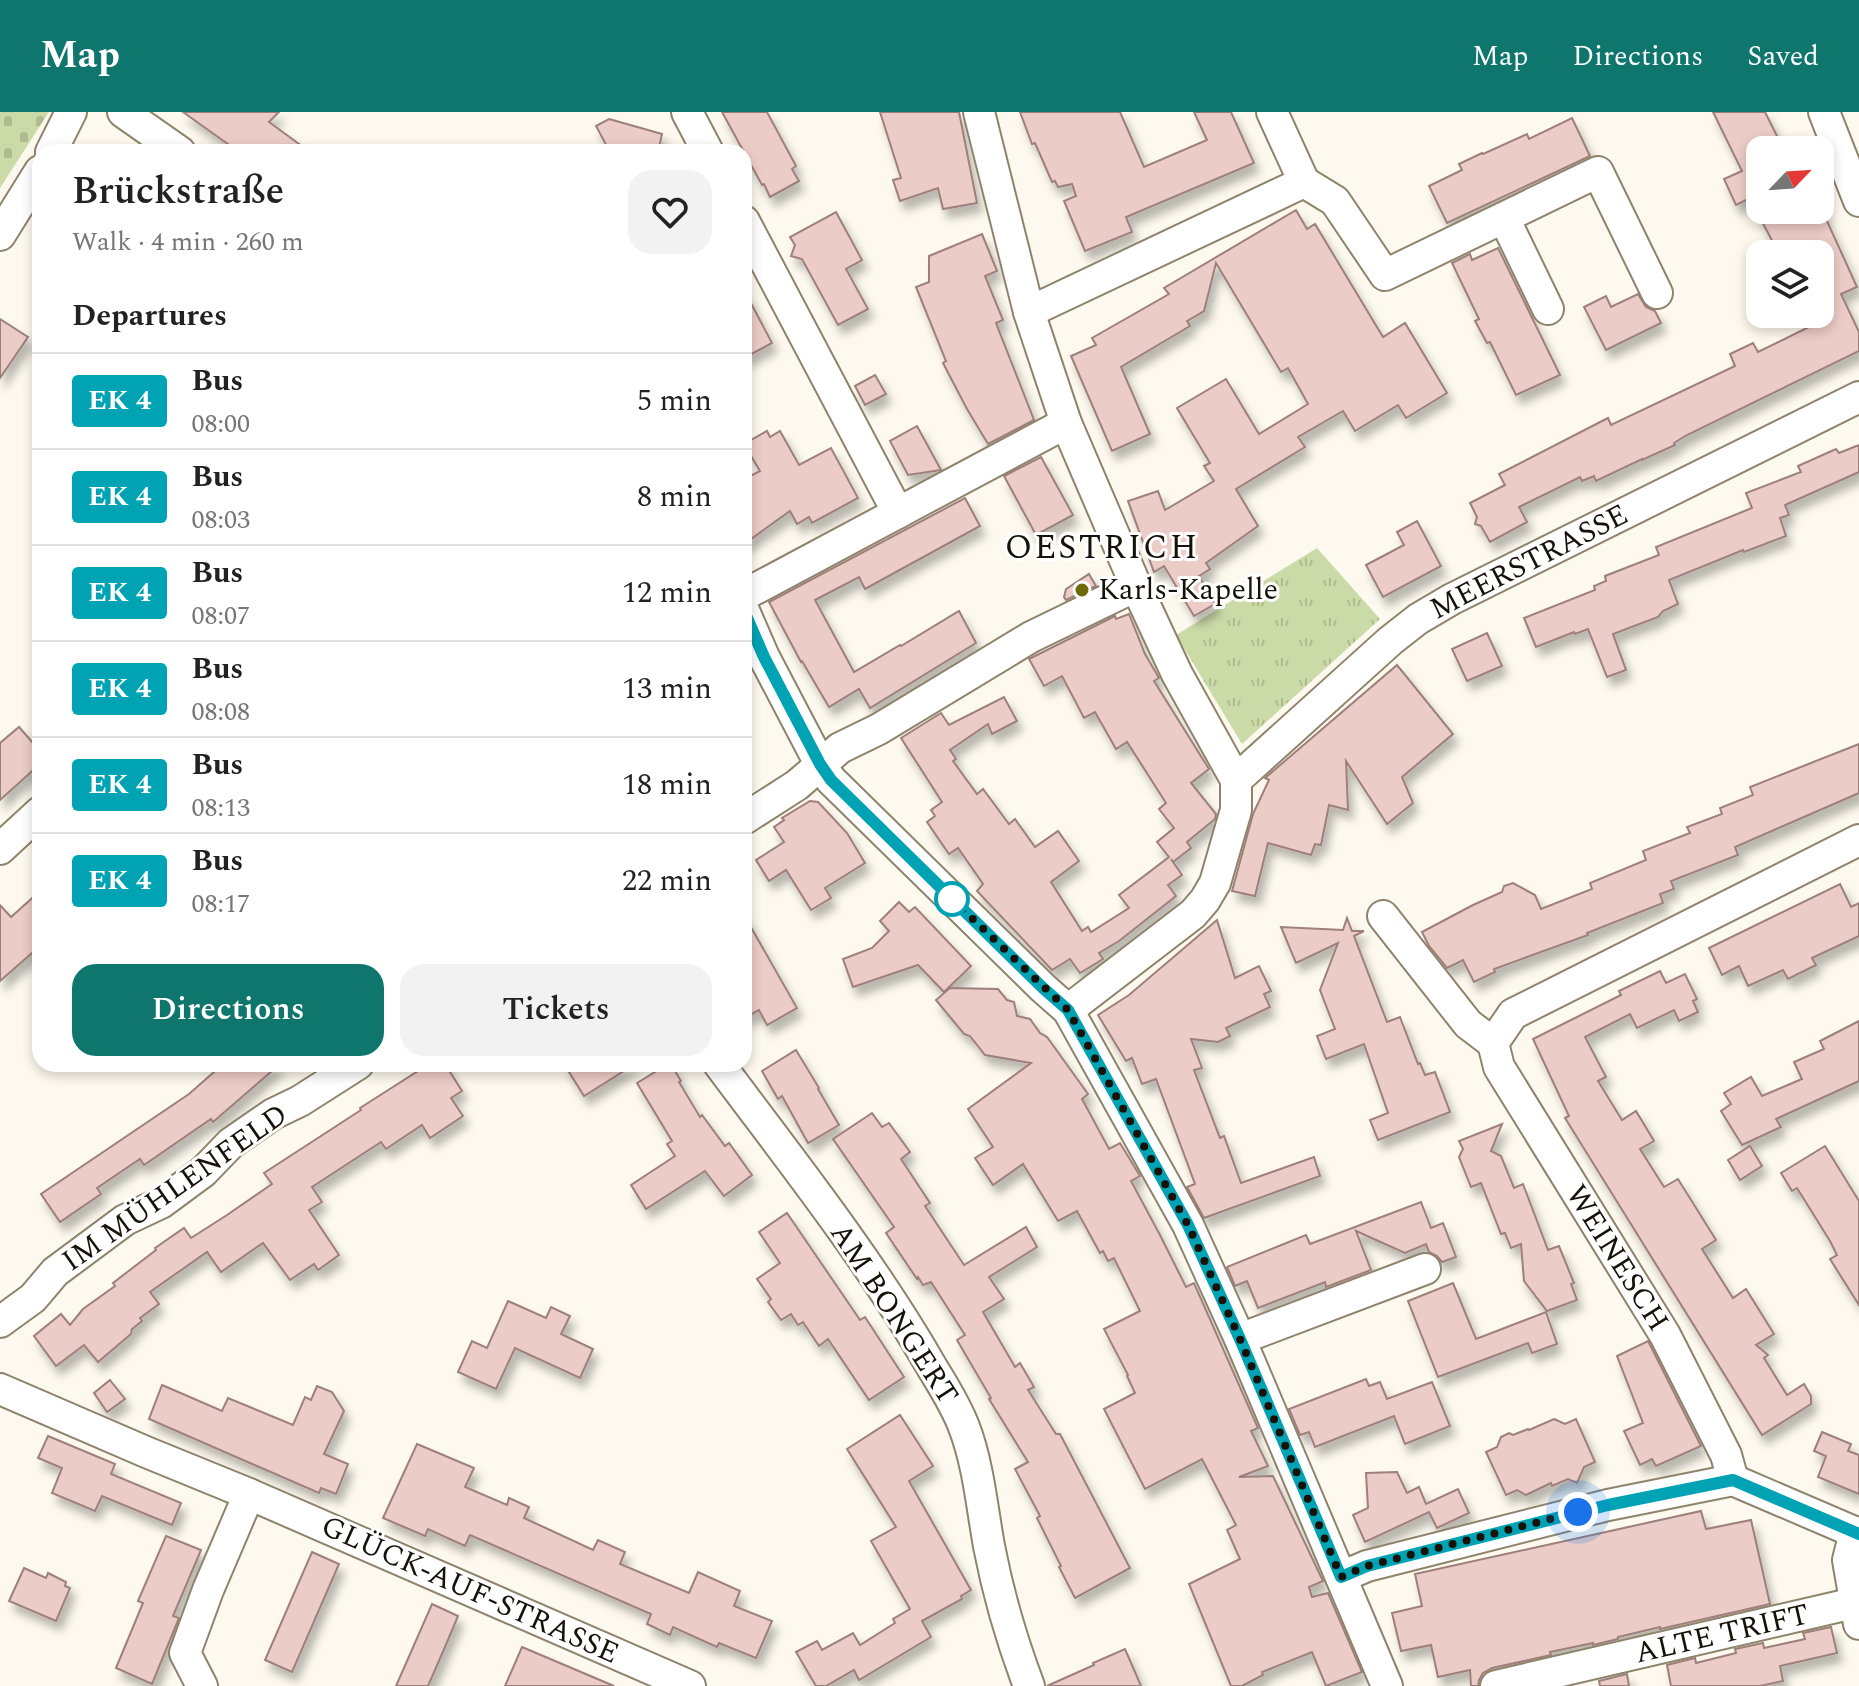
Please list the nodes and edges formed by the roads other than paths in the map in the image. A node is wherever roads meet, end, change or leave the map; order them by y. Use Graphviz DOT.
graph roads {
  1 [pos="71,112"];
  2 [pos="123,112"];
  3 [pos="687,112"];
  4 [pos="979,112"];
  5 [pos="1272,112"];
  6 [pos="1824,112"];
  7 [pos="55,144"];
  8 [pos="169,144"];
  9 [pos="704,144"];
  10 [pos="1304,182"];
  11 [pos="32,184"];
  12 [pos="1859,201"];
  13 [pos="1504,218"];
  14 [pos="0,235"];
  15 [pos="752,236"];
  16 [pos="1657,293"];
  17 [pos="1548,309"];
  18 [pos="1029,312"];
  19 [pos="1859,397"];
  20 [pos="1066,423"];
  21 [pos="898,513"];
  22 [pos="1136,586"];
  23 [pos="752,591"];
  24 [pos="752,629"];
  25 [pos="820,764"];
  26 [pos="1236,780"];
  27 [pos="752,814"];
  28 [pos="32,819"];
  29 [pos="1859,840"];
  30 [pos="0,849"];
  31 [pos="1383,916"];
  32 [pos="1068,1010"];
  33 [pos="1493,1043"];
  34 [pos="345,1072"];
  35 [pos="725,1072"];
  36 [pos="1425,1269"];
  37 [pos="0,1322"];
  38 [pos="1240,1339"];
  39 [pos="0,1389"];
  40 [pos="1733,1480"];
  41 [pos="249,1494"];
  42 [pos="1857,1533"];
  43 [pos="1341,1577"];
  44 [pos="1857,1613"];
  45 [pos="202,1686"];
  46 [pos="690,1686"];
  47 [pos="1029,1686"];
  48 [pos="1387,1686"];
  49 [pos="1496,1686"];
  1 -- 7 [label="street"];
  2 -- 8 [label="street"];
  3 -- 9 [label="street"];
  4 -- 18 [label="street"];
  5 -- 10 [label="street"];
  6 -- 12 [label="street"];
  10 -- 13 [label="street"];
  10 -- 18 [label="street"];
  11 -- 14 [label="street"];
  13 -- 16 [label="street"];
  13 -- 17 [label="street"];
  15 -- 21 [label="street"];
  18 -- 20 [label="street"];
  19 -- 26 [label="street, MEERSTRASSE"];
  20 -- 21 [label="street"];
  20 -- 22 [label="street"];
  21 -- 23 [label="street"];
  22 -- 25 [label="street"];
  22 -- 26 [label="street"];
  24 -- 25 [label="street"];
  25 -- 27 [label="street"];
  25 -- 32 [label="street"];
  26 -- 32 [label="street"];
  28 -- 30 [label="street"];
  29 -- 33 [label="street"];
  31 -- 33 [label="street, WEINESCH"];
  32 -- 38 [label="street"];
  33 -- 40 [label="street, WEINESCH"];
  34 -- 37 [label="street, IM MÜHLENFELD"];
  35 -- 47 [label="street, AM BONGERT"];
  36 -- 38 [label="street"];
  38 -- 43 [label="street"];
  39 -- 41 [label="street, GLÜCK-AUF-STRASSE"];
  40 -- 42 [label="street"];
  40 -- 43 [label="street"];
  41 -- 45 [label="street"];
  41 -- 46 [label="street, GLÜCK-AUF-STRASSE"];
  42 -- 44 [label="street"];
  43 -- 48 [label="street"];
  44 -- 49 [label="street, ALTE TRIFT"];
}
